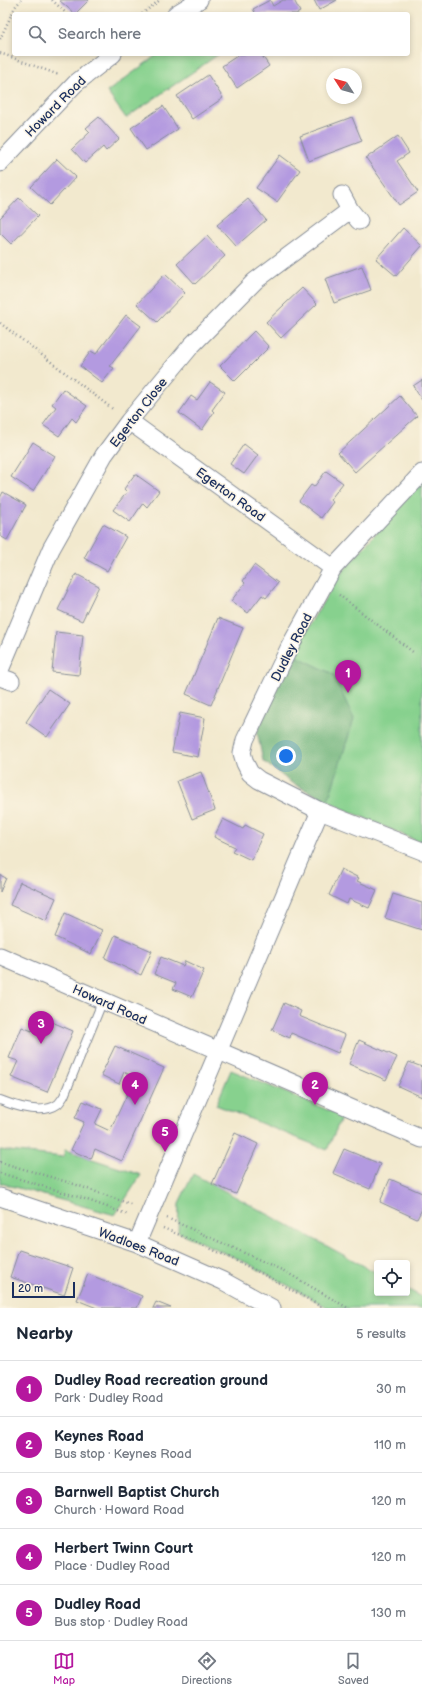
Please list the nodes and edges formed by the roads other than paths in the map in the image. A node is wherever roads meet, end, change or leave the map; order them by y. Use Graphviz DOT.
graph roads {
  1 [pos="199,0"];
  2 [pos="179,12"];
  3 [pos="110,56"];
  4 [pos="0,163"];
  5 [pos="342,195"];
  6 [pos="129,421"];
  7 [pos="422,473"];
  8 [pos="333,568"];
  9 [pos="4,676"];
  10 [pos="320,811"];
  11 [pos="422,851"];
  12 [pos="0,956"];
  13 [pos="101,1000"];
  14 [pos="219,1051"];
  15 [pos="0,1100"];
  16 [pos="422,1138"];
  17 [pos="0,1197"];
  18 [pos="137,1243"];
  19 [pos="272,1308"];
  1 -- 2 [label="street"];
  3 -- 4 [label="street, Howard Road"];
  5 -- 6 [label="street, Egerton Close"];
  6 -- 8 [label="street, Egerton Road"];
  6 -- 9 [label="street, Egerton Close"];
  7 -- 8 [label="street, Dudley Road"];
  8 -- 10 [label="street, Dudley Road"];
  10 -- 11 [label="street, Dudley Road"];
  10 -- 14 [label="street"];
  12 -- 13 [label="street, Howard Road"];
  13 -- 14 [label="street, Howard Road"];
  13 -- 15 [label="lane"];
  14 -- 16 [label="street, Howard Road"];
  14 -- 18 [label="street"];
  17 -- 18 [label="street, Wadloes Road"];
  18 -- 19 [label="street, Wadloes Road"];
}
